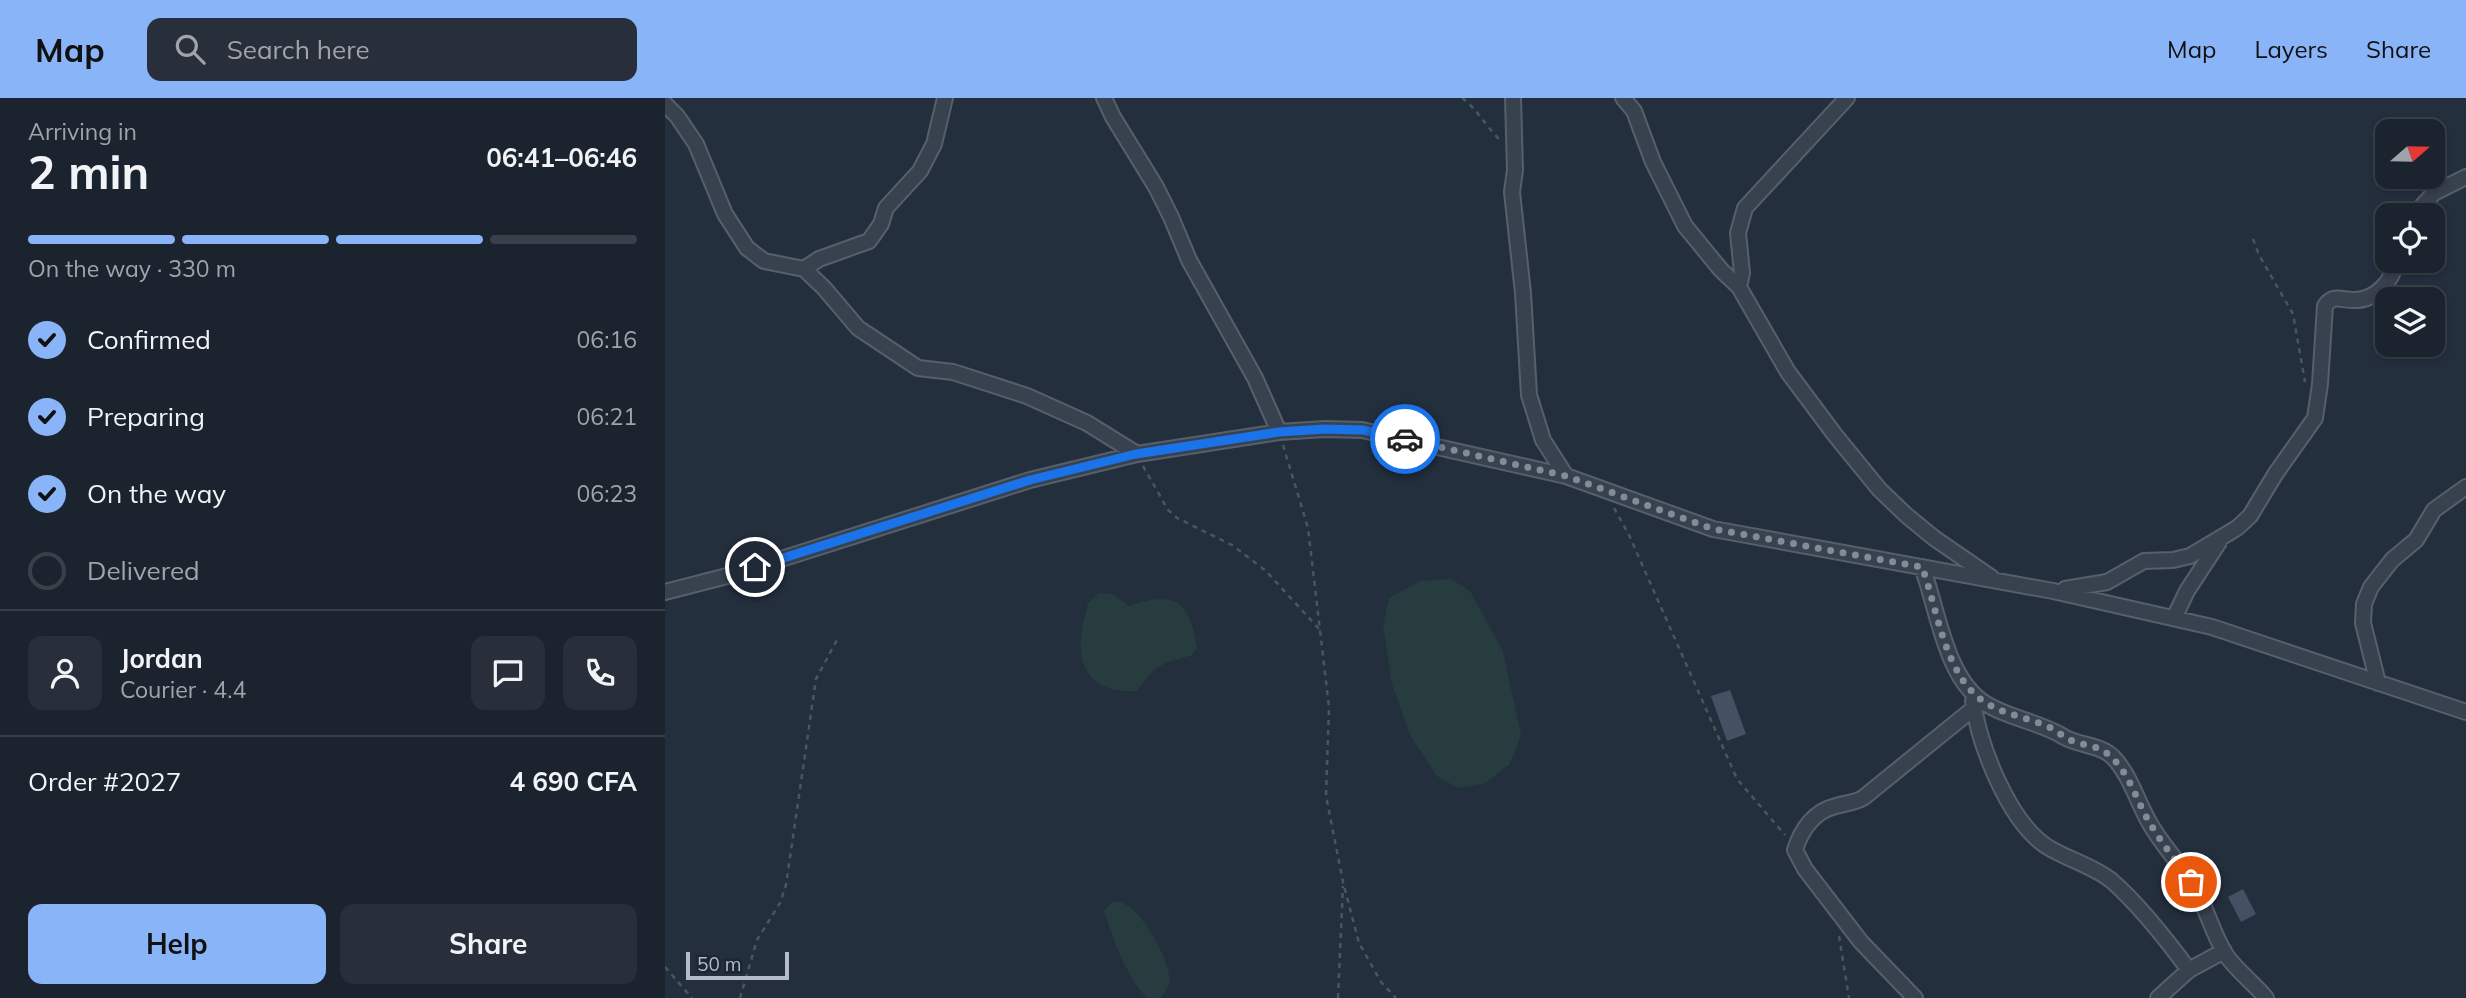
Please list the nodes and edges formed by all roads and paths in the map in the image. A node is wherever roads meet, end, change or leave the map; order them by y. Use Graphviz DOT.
graph roads {
  1 [pos="945,98"];
  2 [pos="1104,98"];
  3 [pos="1462,98"];
  4 [pos="1513,98"];
  5 [pos="1623,98"];
  6 [pos="1847,98"];
  7 [pos="665,104"];
  8 [pos="1514,154"];
  9 [pos="2466,177"];
  10 [pos="2425,203"];
  11 [pos="2253,239"];
  12 [pos="804,269"];
  13 [pos="2392,273"];
  14 [pos="1739,287"];
  15 [pos="2308,387"];
  16 [pos="1279,432"];
  17 [pos="1136,454"];
  18 [pos="1566,476"];
  19 [pos="2466,487"];
  20 [pos="1603,488"];
  21 [pos="2224,535"];
  22 [pos="1922,567"];
  23 [pos="1997,580"];
  24 [pos="2053,591"];
  25 [pos="665,592"];
  26 [pos="2174,618"];
  27 [pos="1319,629"];
  28 [pos="839,636"];
  29 [pos="2378,682"];
  30 [pos="1972,692"];
  31 [pos="1974,708"];
  32 [pos="2466,712"];
  33 [pos="1795,850"];
  34 [pos="1343,882"];
  35 [pos="1839,933"];
  36 [pos="2224,951"];
  37 [pos="665,967"];
  38 [pos="2189,970"];
  39 [pos="692,998"];
  40 [pos="740,998"];
  41 [pos="1338,998"];
  42 [pos="1396,998"];
  43 [pos="1849,998"];
  44 [pos="1915,998"];
  45 [pos="2158,998"];
  46 [pos="2266,998"];
  1 -- 12 [label="street"];
  2 -- 16 [label="street"];
  3 -- 8 [label="path"];
  4 -- 8 [label="street"];
  5 -- 14 [label="street"];
  6 -- 14 [label="street"];
  7 -- 12 [label="street"];
  8 -- 18 [label="street"];
  9 -- 10 [label="street"];
  11 -- 15 [label="path"];
  12 -- 17 [label="street"];
  13 -- 21 [label="street"];
  14 -- 23 [label="street"];
  16 -- 17 [label="street"];
  16 -- 18 [label="street"];
  16 -- 27 [label="path"];
  17 -- 25 [label="street"];
  17 -- 27 [label="path"];
  18 -- 20 [label="street"];
  19 -- 29 [label="street"];
  20 -- 22 [label="street"];
  20 -- 33 [label="path"];
  21 -- 24 [label="street"];
  21 -- 26 [label="street"];
  22 -- 23 [label="street"];
  22 -- 30 [label="street"];
  23 -- 24 [label="street"];
  24 -- 26 [label="street"];
  26 -- 29 [label="street"];
  27 -- 34 [label="path"];
  28 -- 40 [label="path"];
  29 -- 32 [label="street"];
  30 -- 31 [label="street"];
  30 -- 36 [label="street"];
  31 -- 33 [label="street"];
  31 -- 38 [label="street"];
  33 -- 44 [label="street"];
  34 -- 41 [label="path"];
  34 -- 42 [label="path"];
  35 -- 43 [label="path"];
  36 -- 38 [label="street"];
  36 -- 46 [label="street"];
  37 -- 39 [label="path"];
  38 -- 45 [label="street"];
}
